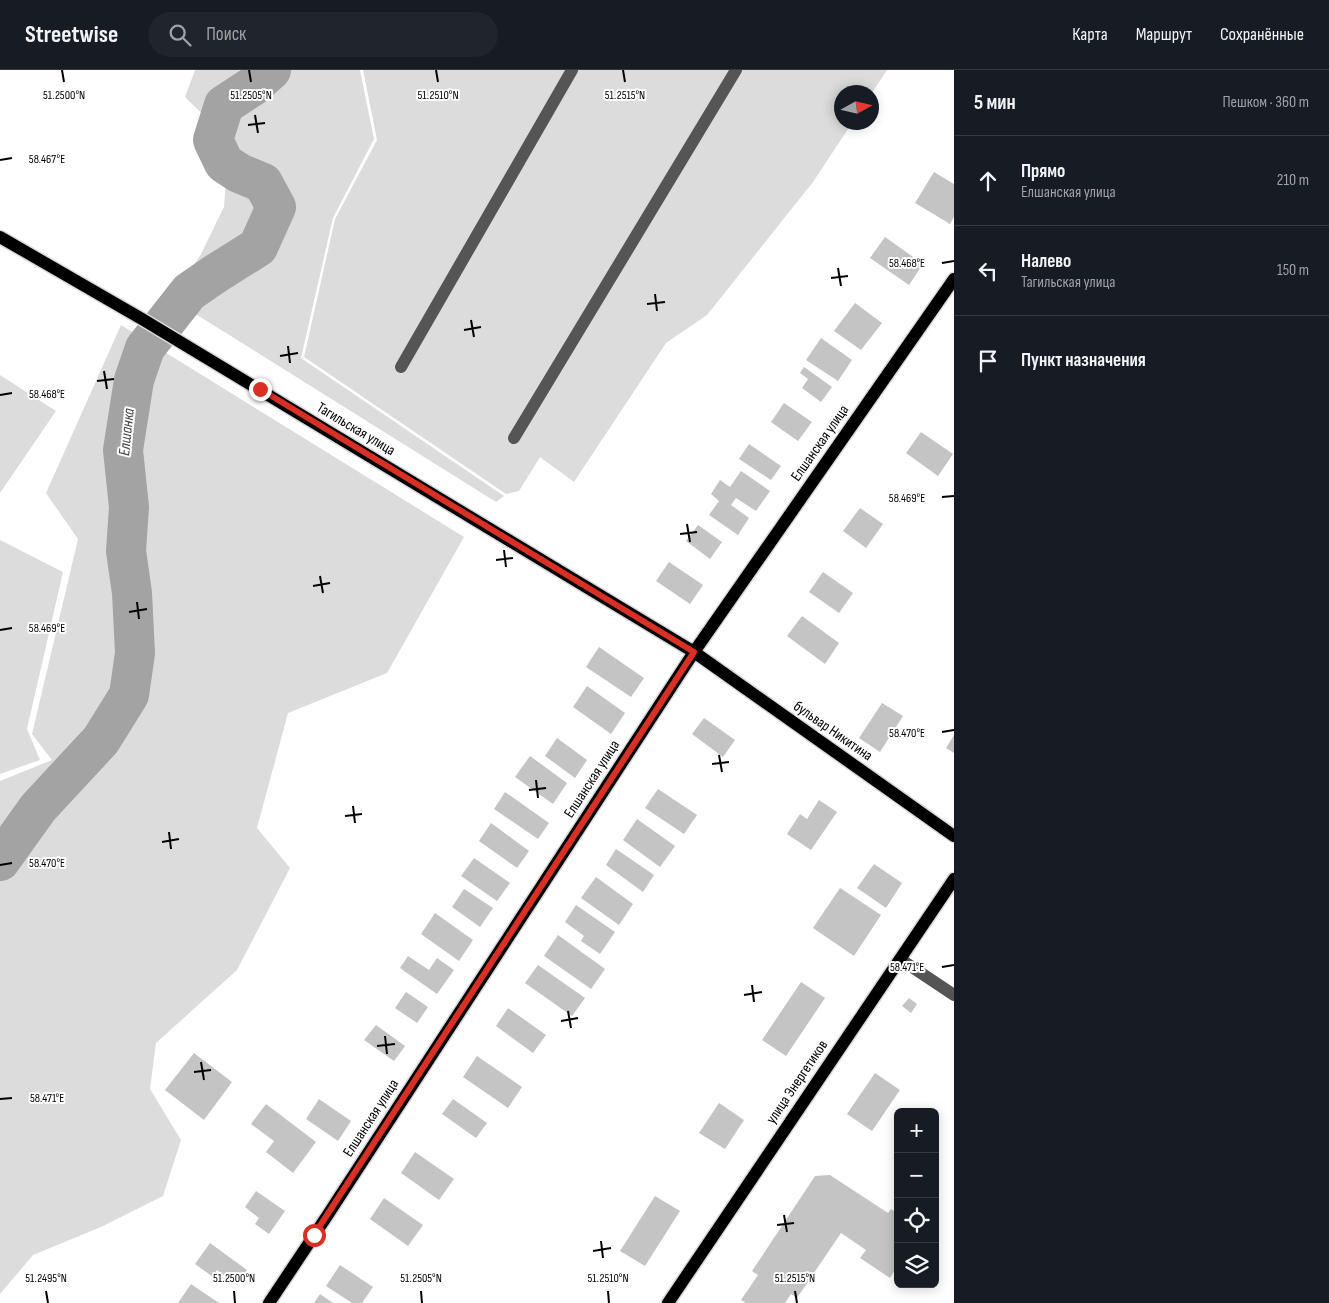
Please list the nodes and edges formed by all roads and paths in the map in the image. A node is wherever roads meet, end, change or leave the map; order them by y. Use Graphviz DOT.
graph roads {
  1 [pos="572,70"];
  2 [pos="736,70"];
  3 [pos="0,237"];
  4 [pos="954,279"];
  5 [pos="401,367"];
  6 [pos="514,438"];
  7 [pos="694,652"];
  8 [pos="954,836"];
  9 [pos="954,879"];
  10 [pos="900,959"];
  11 [pos="954,995"];
  12 [pos="268,1303"];
  13 [pos="668,1303"];
  1 -- 5 [label="lane"];
  2 -- 6 [label="lane"];
  3 -- 7 [label="main road, Тагильская улица"];
  4 -- 7 [label="main road, Елшанская улица"];
  7 -- 8 [label="main road, бульвар Никитина"];
  7 -- 12 [label="main road, Елшанская улица"];
  9 -- 10 [label="main road, улица Энергетиков"];
  10 -- 11 [label="lane"];
  10 -- 13 [label="main road, улица Энергетиков"];
}
